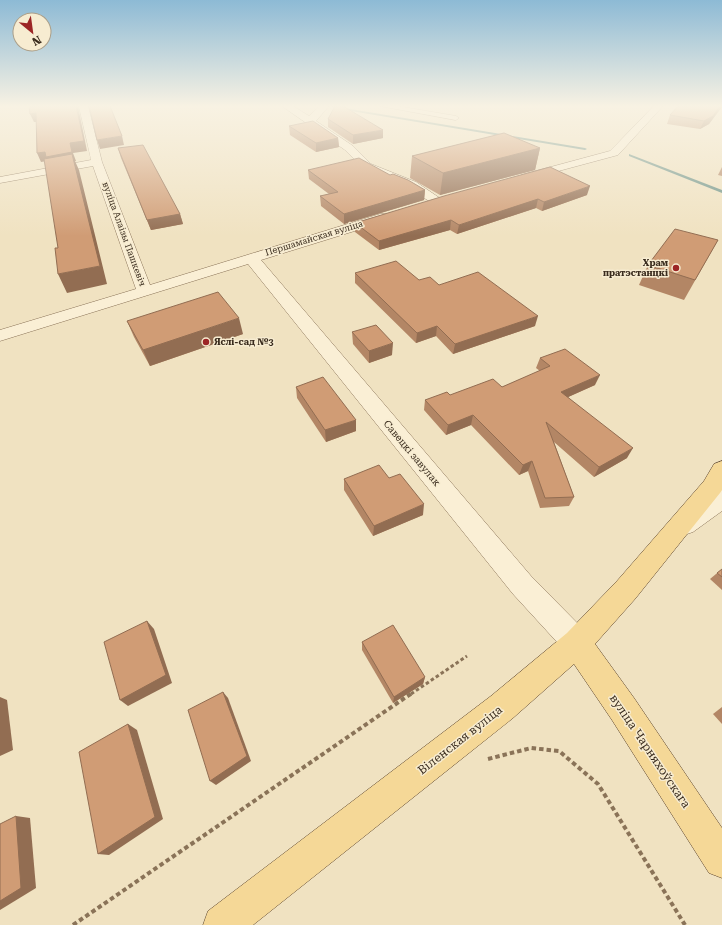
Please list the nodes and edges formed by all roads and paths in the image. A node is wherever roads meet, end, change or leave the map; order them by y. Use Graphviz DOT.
graph roads {
  1 [pos="95,149"];
  2 [pos="350,149"];
  3 [pos="618,149"];
  4 [pos="98,162"];
  5 [pos="0,180"];
  6 [pos="514,180"];
  7 [pos="453,196"];
  8 [pos="438,201"];
  9 [pos="423,205"];
  10 [pos="393,214"];
  11 [pos="251,258"];
  12 [pos="145,292"];
  13 [pos="0,336"];
  14 [pos="722,470"];
  15 [pos="722,498"];
  16 [pos="675,531"];
  17 [pos="577,643"];
  18 [pos="467,656"];
  19 [pos="481,764"];
  20 [pos="722,860"];
  21 [pos="73,925"];
  22 [pos="222,925"];
  23 [pos="685,925"];
  1 -- 4 [label="street, вуліца Алаізы Пашкевіч"];
  2 -- 8 [label="street"];
  3 -- 6 [label="street"];
  4 -- 5 [label="street"];
  4 -- 12 [label="street, вуліца Алаізы Пашкевіч"];
  7 -- 8 [label="street"];
  8 -- 9 [label="street"];
  10 -- 11 [label="street, Першамайская вуліца"];
  11 -- 12 [label="street, Першамайская вуліца"];
  11 -- 17 [label="street, Савецкі завулак"];
  12 -- 13 [label="street, Першамайская вуліца"];
  14 -- 16 [label="main road, Віленская вуліца"];
  15 -- 16 [label="street, Віленская вуліца"];
  16 -- 17 [label="main road, Віленская вуліца"];
  17 -- 20 [label="main road, вуліца Чарняхоўскага"];
  17 -- 22 [label="main road, Віленская вуліца"];
  18 -- 21 [label="path"];
  19 -- 23 [label="path"];
}
